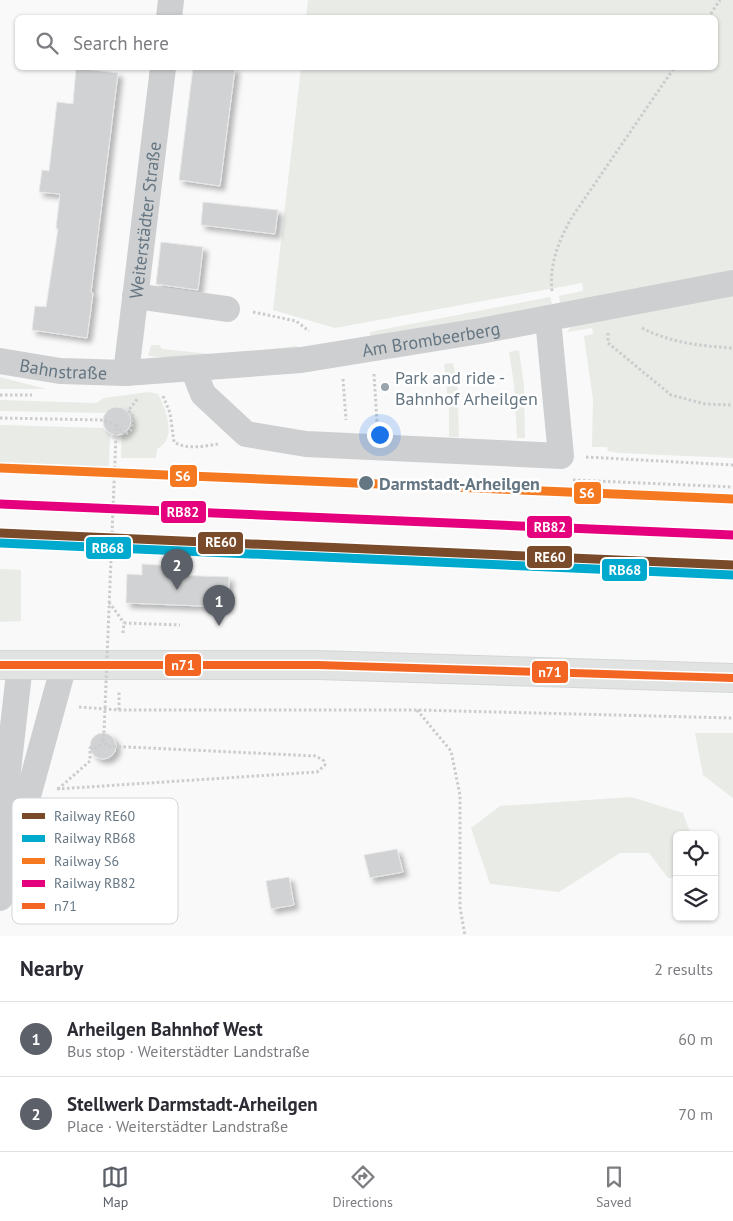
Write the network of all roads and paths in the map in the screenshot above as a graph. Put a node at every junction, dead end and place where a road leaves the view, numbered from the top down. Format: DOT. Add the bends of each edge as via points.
graph roads {
  1 [pos="171,0"];
  2 [pos="720,0"];
  3 [pos="169,15"];
  4 [pos="710,15"];
  5 [pos="163,70"];
  6 [pos="673,70"];
  7 [pos="733,283"];
  8 [pos="552,288"];
  9 [pos="135,296"];
  10 [pos="227,309"];
  11 [pos="548,319"];
  12 [pos="637,325"];
  13 [pos="607,329"];
  14 [pos="313,335"];
  15 [pos="733,348"];
  16 [pos="370,349"];
  17 [pos="338,354"];
  18 [pos="0,361"];
  19 [pos="193,368"];
  20 [pos="126,373"];
  21 [pos="142,393"];
  22 [pos="0,395"];
  23 [pos="36,395"];
  24 [pos="733,405"];
  25 [pos="0,418"];
  26 [pos="116,425"];
  27 [pos="347,445"];
  28 [pos="377,446"];
  29 [pos="561,456"];
  30 [pos="733,465"];
  31 [pos="109,602"];
  32 [pos="124,623"];
  33 [pos="180,625"];
  34 [pos="123,633"];
  35 [pos="64,664"];
  36 [pos="10,665"];
  37 [pos="733,678"];
  38 [pos="119,690"];
  39 [pos="81,708"];
  40 [pos="119,710"];
  41 [pos="417,710"];
  42 [pos="733,718"];
  43 [pos="103,741"];
  44 [pos="0,756"];
  45 [pos="71,788"];
  46 [pos="57,789"];
  47 [pos="5,797"];
  48 [pos="27,798"];
  49 [pos="12,851"];
  50 [pos="6,873"];
  51 [pos="0,898"];
  52 [pos="465,936"];
  1 -- 3 [label="street"];
  2 -- 4 [label="path"];
  5 -- 9 [label="street, Weiterstädter Straße"];
  6 -- 8 [label="path" via="560,238 550,275"];
  7 -- 11 [label="street, Am Brombeerberg"];
  9 -- 10 [label="street"];
  9 -- 20 [label="street, Weiterstädter Straße"];
  10 -- 14 [label="path" via="296,320"];
  11 -- 16 [label="street, Am Brombeerberg"];
  11 -- 29 [label="street"];
  12 -- 15 [label="path" via="688,345"];
  13 -- 24 [label="path" via="608,344 671,395 705,404"];
  16 -- 17 [label="street, Am Brombeerberg"];
  16 -- 28 [label="path" via="377,406"];
  17 -- 19 [label="street, Am Brombeerberg"];
  17 -- 27 [label="path" via="344,387"];
  18 -- 20 [label="street, Bahnstraße" via="60,370"];
  19 -- 20 [label="street, Am Brombeerberg"];
  19 -- 27 [label="street" via="203,394 246,434 306,444"];
  21 -- 26 [label="path" via="128,411 132,414 132,429 125,435"];
  22 -- 23 [label="path"];
  25 -- 26 [label="path" via="104,420"];
  26 -- 31 [label="path, bridge"];
  27 -- 28 [label="street"];
  28 -- 29 [label="street"];
  29 -- 30 [label="path"];
  31 -- 32 [label="path"];
  31 -- 43 [label="path, bridge"];
  32 -- 33 [label="path"];
  32 -- 34 [label="path"];
  35 -- 36 [label="main road"];
  35 -- 37 [label="main road" via="318,665"];
  35 -- 48 [label="street"];
  36 -- 47 [label="street"];
  38 -- 40 [label="path"];
  39 -- 40 [label="path"];
  40 -- 41 [label="path"];
  41 -- 42 [label="path"];
  41 -- 52 [label="path" via="451,751 460,795 460,885"];
  43 -- 45 [label="path" via="108,746 316,756 324,761 324,765 317,772"];
  43 -- 46 [label="path" via="98,747 90,748 90,761"];
  44 -- 47 [label="street"];
  47 -- 50 [label="street"];
  49 -- 50 [label="street"];
  50 -- 51 [label="street"];
}
